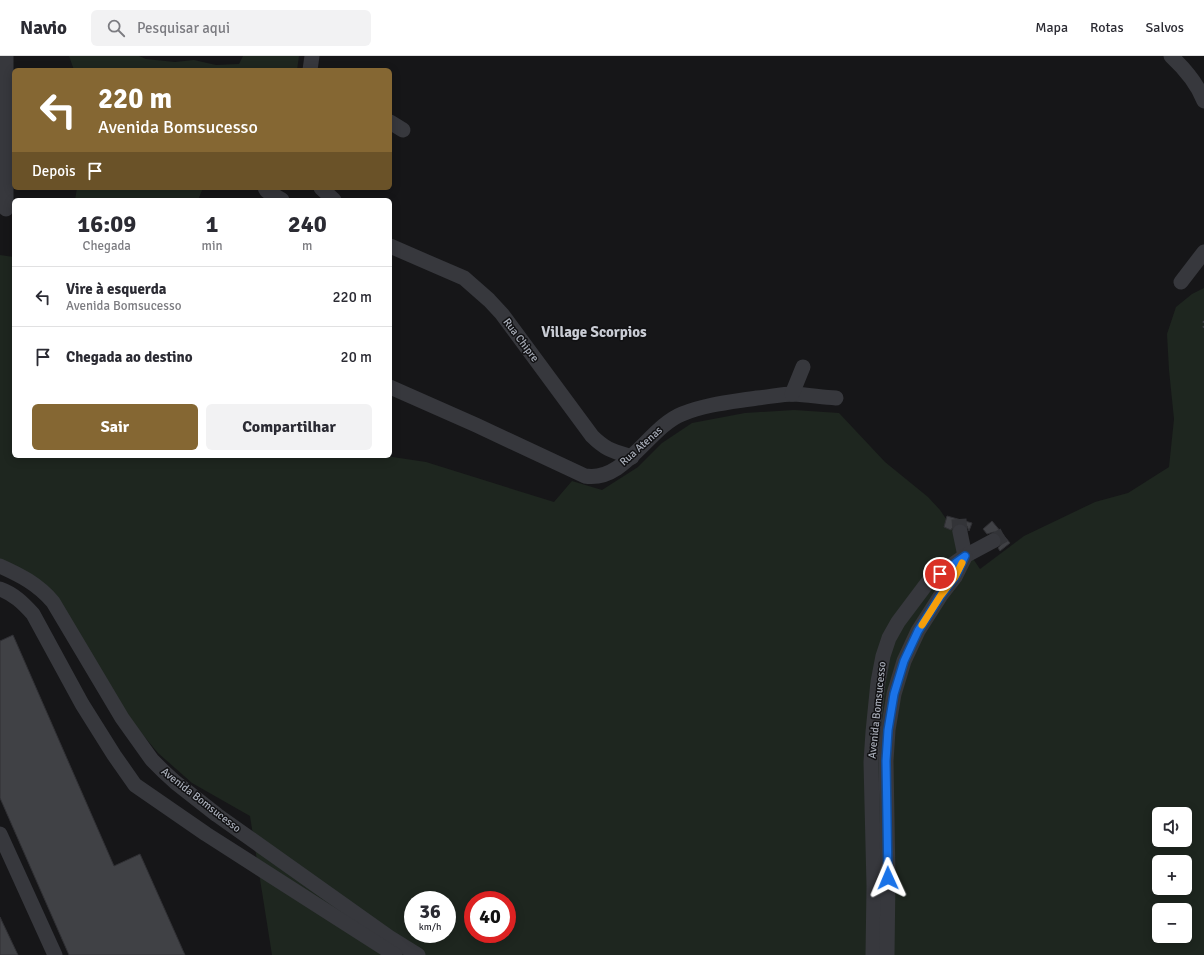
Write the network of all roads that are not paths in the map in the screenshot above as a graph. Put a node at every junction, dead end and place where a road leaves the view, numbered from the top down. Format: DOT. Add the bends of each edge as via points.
graph roads {
  1 [pos="6,56"];
  2 [pos="312,56"];
  3 [pos="1171,56"];
  4 [pos="310,68"];
  5 [pos="1204,101"];
  6 [pos="392,123"];
  7 [pos="403,130"];
  8 [pos="3,131"];
  9 [pos="266,190"];
  10 [pos="323,190"];
  11 [pos="279,198"];
  12 [pos="332,198"];
  13 [pos="6,209"];
  14 [pos="392,247"];
  15 [pos="1204,252"];
  16 [pos="1181,282"];
  17 [pos="803,367"];
  18 [pos="392,388"];
  19 [pos="792,394"];
  20 [pos="836,398"];
  21 [pos="632,457"];
  22 [pos="960,532"];
  23 [pos="993,541"];
  24 [pos="965,556"];
  25 [pos="0,566"];
  26 [pos="0,589"];
  27 [pos="0,834"];
  28 [pos="54,955"];
  29 [pos="396,955"];
  30 [pos="418,955"];
  31 [pos="873,955"];
  32 [pos="886,955"];
  1 -- 8 [label="street"];
  2 -- 4 [label="street"];
  3 -- 5 [label="street" via="1192,78"];
  6 -- 7 [label="street"];
  8 -- 13 [label="street"];
  9 -- 11 [label="street"];
  10 -- 12 [label="street"];
  14 -- 21 [label="street, Rua Chipre" via="464,278 479,291 502,314 592,436 608,449"];
  15 -- 16 [label="street"];
  17 -- 19 [label="street"];
  18 -- 21 [label="street, Rua Atenas" via="585,476 600,476"];
  19 -- 20 [label="street, Rua Atenas"];
  19 -- 21 [label="street, Rua Atenas" via="706,406 680,414 649,438"];
  22 -- 24 [label="street"];
  23 -- 24 [label="street"];
  24 -- 31 [label="street, Avenida Bomsucesso" via="928,582 898,622 883,656 872,732"];
  24 -- 32 [label="street, Avenida Bomsucesso" via="955,577 918,631 904,661 894,694 886,761"];
  25 -- 30 [label="street, Avenida Bomsucesso" via="37,586 49,597 122,718 163,771 217,815 388,938"];
  26 -- 29 [label="street, Avenida Bomsucesso" via="22,602 33,614 82,704 135,785 206,834"];
  27 -- 28 [label="street"];
}
